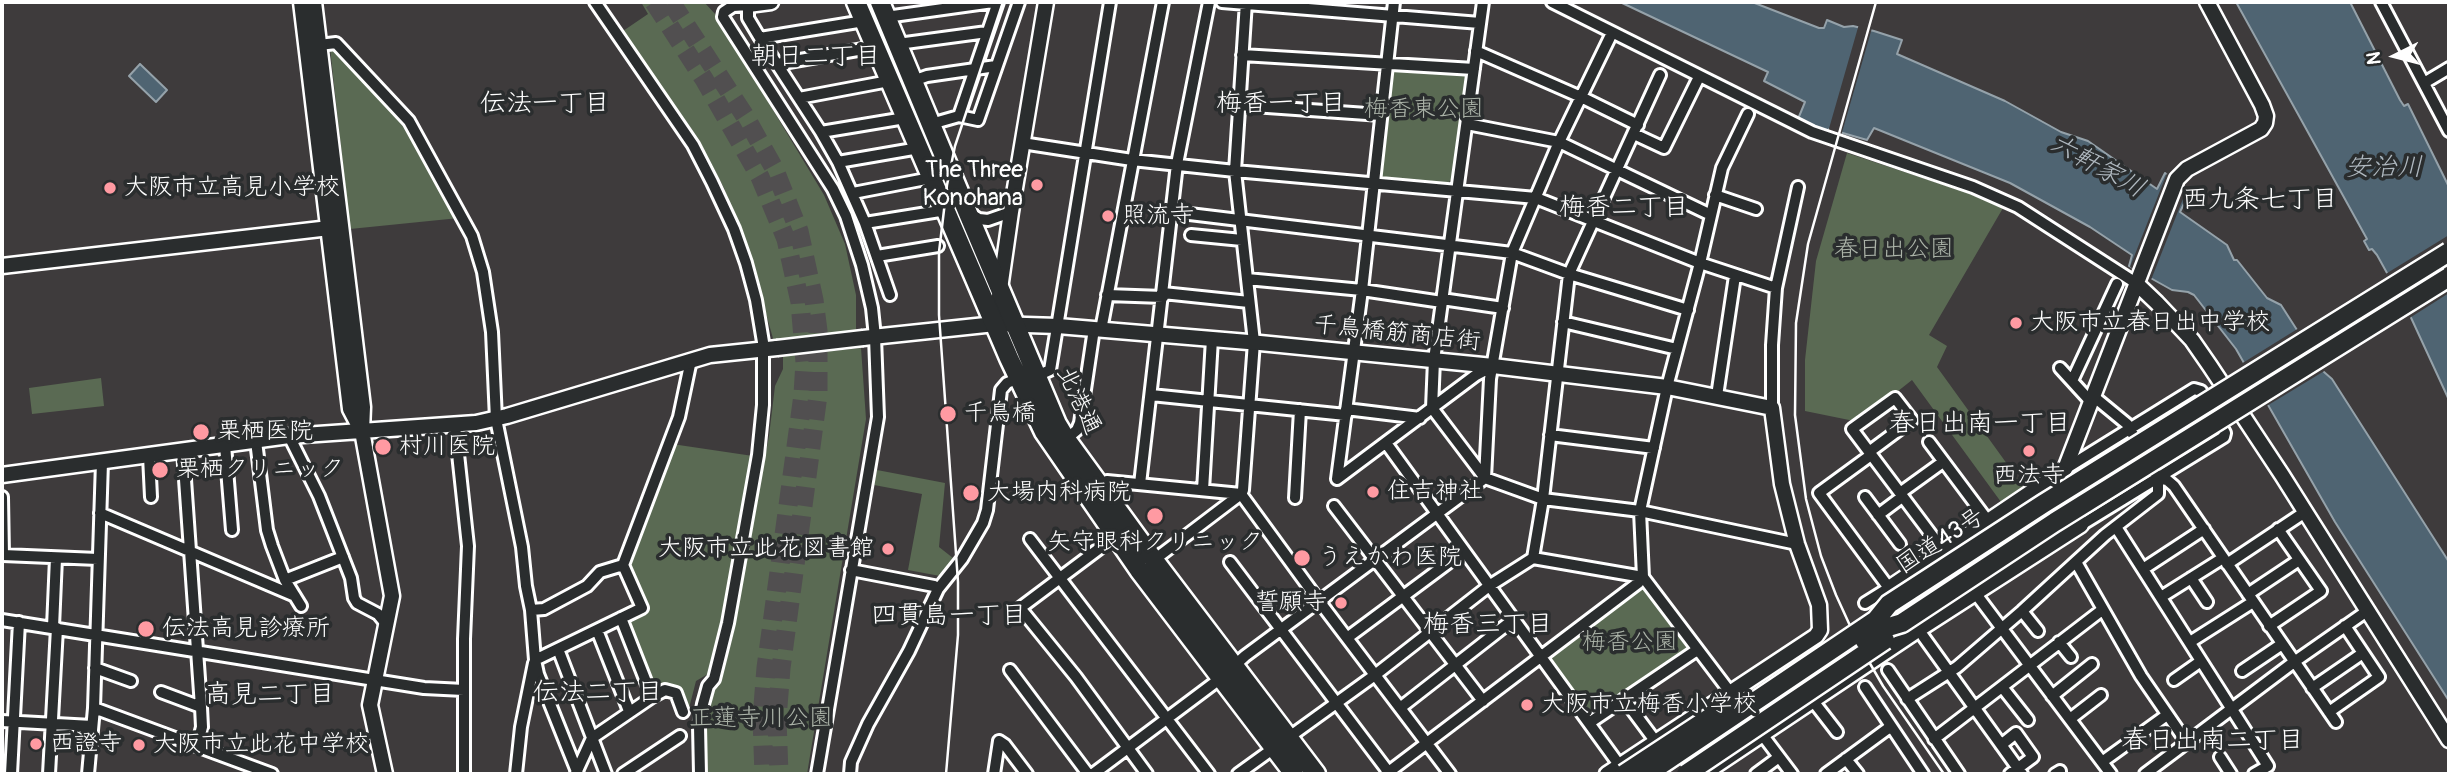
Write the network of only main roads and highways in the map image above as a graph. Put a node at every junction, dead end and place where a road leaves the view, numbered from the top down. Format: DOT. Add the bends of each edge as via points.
graph roads {
  1 [pos="856,2"];
  2 [pos="883,9"];
  3 [pos="2449,252"];
  4 [pos="2449,277"];
  5 [pos="1028,377"];
  6 [pos="1060,444"];
  7 [pos="1889,596"];
  8 [pos="1913,630"];
  9 [pos="1617,771"];
  10 [pos="1294,774"];
  11 [pos="1316,774"];
  12 [pos="1647,774"];
  13 [pos="1667,774"];
  14 [pos="1686,774"];
  1 -- 5 [label="main road, 北港通" via="995,324"];
  2 -- 5 [label="main road, 北港通" via="1016,324"];
  3 -- 7 [label="main road, 国道43号, bridge"];
  4 -- 8 [label="main road, 国道43号, bridge" via="2066,515"];
  5 -- 6 [label="main road, 北港通"];
  6 -- 10 [label="main road, 北港通" via="1116,537"];
  6 -- 11 [label="main road, 北港通" via="1100,488"];
  7 -- 9 [label="main road, bridge"];
  7 -- 12 [label="main road, 国道43号, bridge" via="1876,620"];
  8 -- 13 [label="main road, 国道43号, bridge" via="1882,629"];
  8 -- 14 [label="main road, bridge" via="1888,638"];
}
